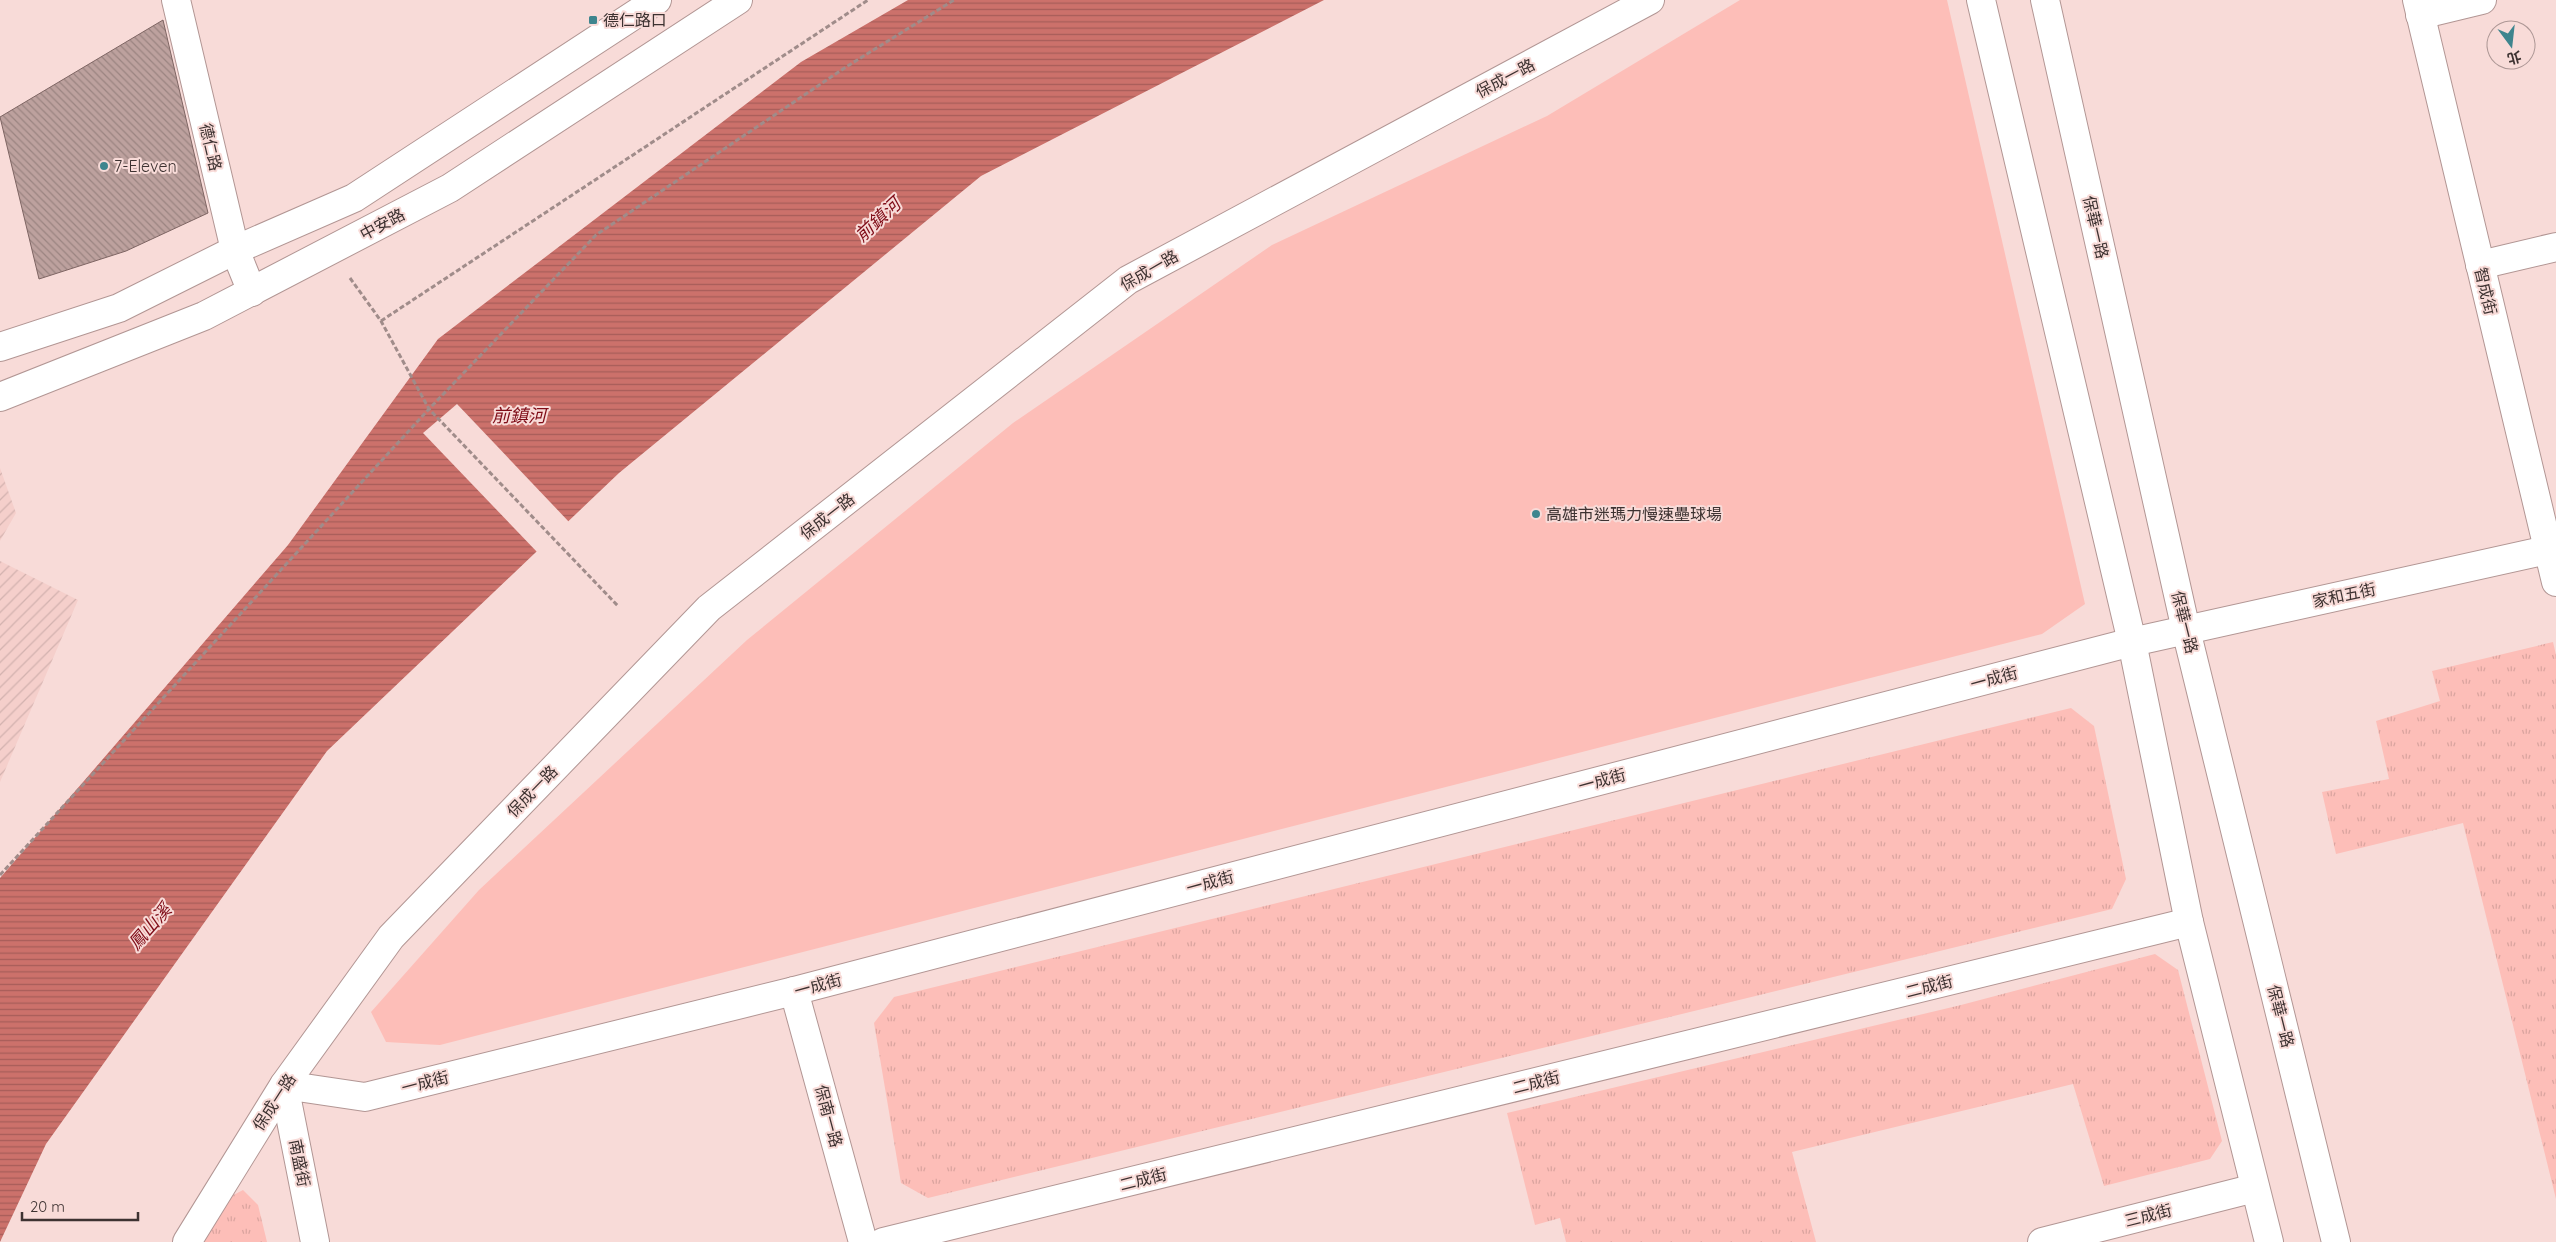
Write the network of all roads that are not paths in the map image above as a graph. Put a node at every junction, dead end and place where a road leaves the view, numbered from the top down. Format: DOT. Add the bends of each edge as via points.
graph roads {
  1 [pos="176,0"];
  2 [pos="657,0"];
  3 [pos="738,0"];
  4 [pos="1650,0"];
  5 [pos="1981,0"];
  6 [pos="2045,0"];
  7 [pos="2482,0"];
  8 [pos="2419,8"];
  9 [pos="2556,247"];
  10 [pos="235,250"];
  11 [pos="2480,265"];
  12 [pos="252,292"];
  13 [pos="0,347"];
  14 [pos="0,397"];
  15 [pos="2552,549"];
  16 [pos="2556,582"];
  17 [pos="2186,630"];
  18 [pos="2132,642"];
  19 [pos="2189,922"];
  20 [pos="794,991"];
  21 [pos="284,1085"];
  22 [pos="2255,1188"];
  23 [pos="187,1242"];
  24 [pos="315,1242"];
  25 [pos="863,1242"];
  26 [pos="883,1242"];
  27 [pos="2042,1242"];
  28 [pos="2269,1242"];
  29 [pos="2336,1242"];
  1 -- 10 [label="street, 德仁路"];
  2 -- 10 [label="street" via="354,198"];
  3 -- 12 [label="street, 中安路" via="450,188"];
  4 -- 21 [label="street, 保成一路" via="1128,280 709,608 391,937"];
  5 -- 18 [label="street"];
  6 -- 17 [label="street, 保華一路"];
  7 -- 8 [label="street"];
  8 -- 11 [label="street, 智成街"];
  9 -- 11 [label="street"];
  10 -- 12 [label="street, 德仁路"];
  10 -- 13 [label="street" via="118,308"];
  11 -- 15 [label="street, 智成街"];
  12 -- 14 [label="street, 中安路" via="204,316"];
  15 -- 16 [label="street, 智成街"];
  15 -- 17 [label="street, 家和五街"];
  17 -- 18 [label="street, 家和五街"];
  17 -- 29 [label="street, 保華一路"];
  18 -- 19 [label="street"];
  18 -- 20 [label="street, 一成街"];
  19 -- 22 [label="street"];
  19 -- 26 [label="street, 二成街"];
  20 -- 21 [label="street, 一成街" via="365,1097"];
  20 -- 25 [label="street, 保南一路"];
  21 -- 23 [label="street, 保成一路"];
  21 -- 24 [label="street, 南盛街"];
  22 -- 27 [label="street, 三成街"];
  22 -- 28 [label="street"];
}
